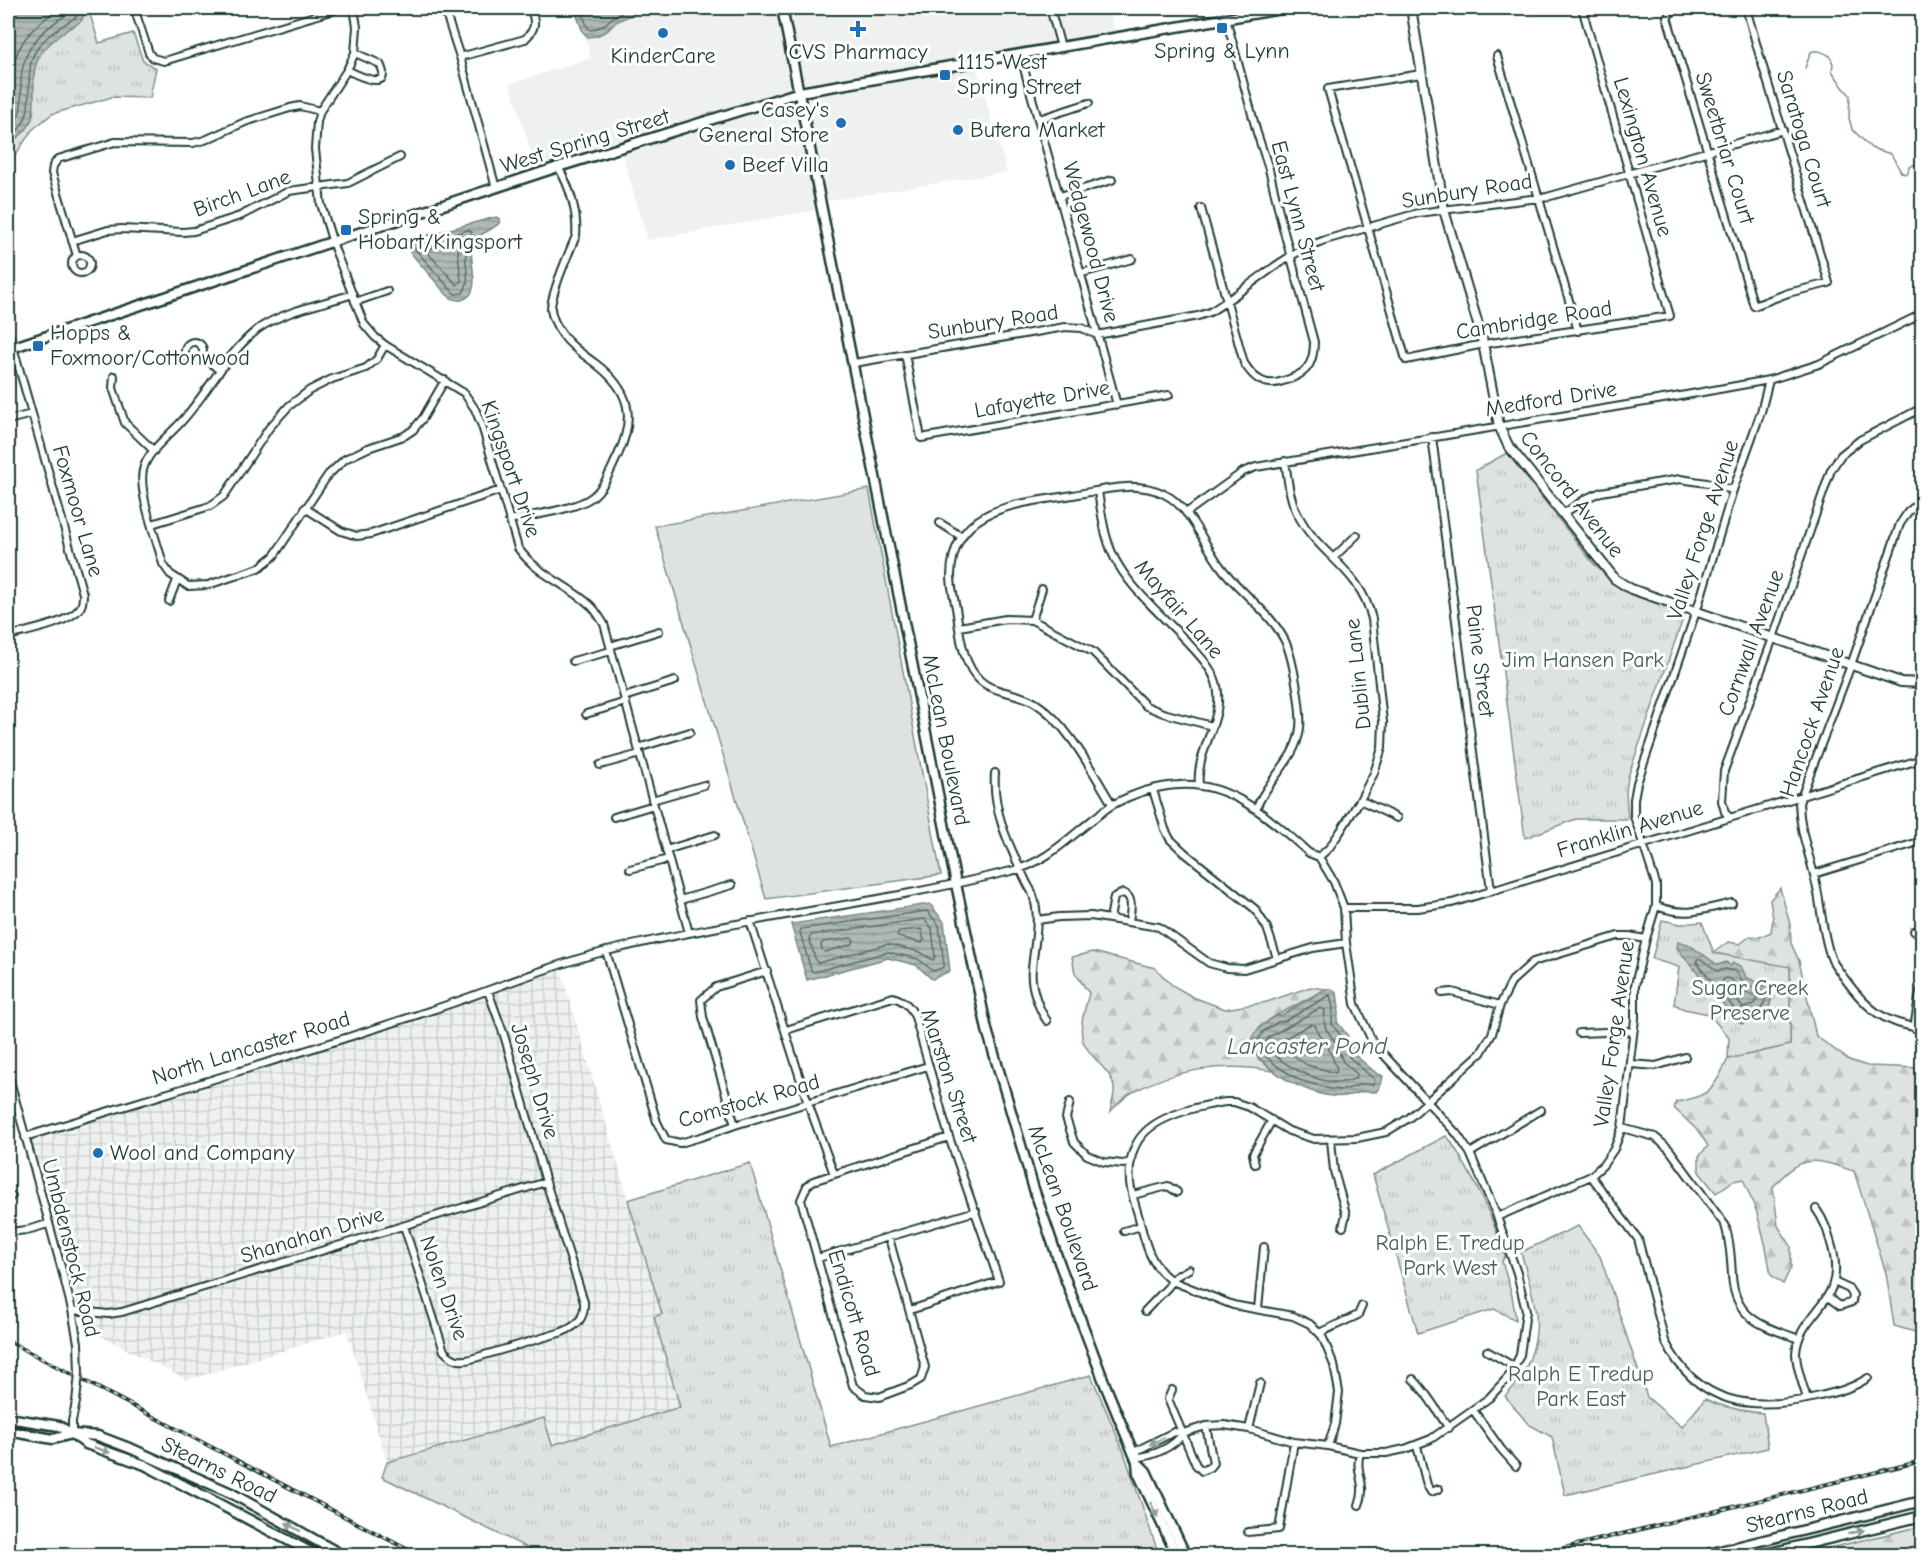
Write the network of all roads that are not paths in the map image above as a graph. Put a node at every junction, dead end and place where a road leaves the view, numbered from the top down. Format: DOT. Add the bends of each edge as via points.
graph roads {
  1 [pos="134,8"];
  2 [pos="341,8"];
  3 [pos="354,8"];
  4 [pos="444,8"];
  5 [pos="531,8"];
  6 [pos="782,8"];
  7 [pos="1050,8"];
  8 [pos="1287,8"];
  9 [pos="1411,8"];
  10 [pos="1582,8"];
  11 [pos="1681,8"];
  12 [pos="1746,8"];
  13 [pos="1226,18"];
  14 [pos="1061,47"];
  15 [pos="355,53"];
  16 [pos="1020,54"];
  17 [pos="1497,56"];
  18 [pos="460,57"];
  19 [pos="346,70"];
  20 [pos="1421,74"];
  21 [pos="800,92"];
  22 [pos="1089,103"];
  23 [pos="320,111"];
  24 [pos="1039,119"];
  25 [pos="1783,130"];
  26 [pos="1707,152"];
  27 [pos="400,157"];
  28 [pos="558,167"];
  29 [pos="1629,174"];
  30 [pos="1112,180"];
  31 [pos="319,188"];
  32 [pos="496,188"];
  33 [pos="1060,196"];
  34 [pos="1539,198"];
  35 [pos="1201,208"];
  36 [pos="1444,210"];
  37 [pos="1368,228"];
  38 [pos="72,241"];
  39 [pos="333,242"];
  40 [pos="77,256"];
  41 [pos="1290,257"];
  42 [pos="1132,258"];
  43 [pos="1082,273"];
  44 [pos="387,291"];
  45 [pos="354,298"];
  46 [pos="1227,302"];
  47 [pos="1754,306"];
  48 [pos="1923,314"];
  49 [pos="1670,316"];
  50 [pos="8,329"];
  51 [pos="1578,331"];
  52 [pos="1097,335"];
  53 [pos="1484,344"];
  54 [pos="386,345"];
  55 [pos="10,348"];
  56 [pos="905,354"];
  57 [pos="202,356"];
  58 [pos="854,363"];
  59 [pos="219,370"];
  60 [pos="114,376"];
  61 [pos="445,380"];
  62 [pos="1769,380"];
  63 [pos="1169,395"];
  64 [pos="1117,405"];
  65 [pos="1923,408"];
  66 [pos="32,414"];
  67 [pos="8,420"];
  68 [pos="1499,426"];
  69 [pos="1432,437"];
  70 [pos="154,451"];
  71 [pos="1286,461"];
  72 [pos="501,490"];
  73 [pos="1733,490"];
  74 [pos="1098,491"];
  75 [pos="1923,500"];
  76 [pos="305,508"];
  77 [pos="1186,513"];
  78 [pos="1563,514"];
  79 [pos="509,520"];
  80 [pos="940,523"];
  81 [pos="152,525"];
  82 [pos="1357,535"];
  83 [pos="962,537"];
  84 [pos="1333,558"];
  85 [pos="177,580"];
  86 [pos="1042,589"];
  87 [pos="169,601"];
  88 [pos="1696,612"];
  89 [pos="1032,620"];
  90 [pos="960,627"];
  91 [pos="659,631"];
  92 [pos="8,636"];
  93 [pos="1773,638"];
  94 [pos="611,648"];
  95 [pos="573,661"];
  96 [pos="1851,665"];
  97 [pos="675,681"];
  98 [pos="1923,683"];
  99 [pos="625,700"];
  100 [pos="586,714"];
  101 [pos="1212,726"];
  102 [pos="690,732"];
  103 [pos="639,751"];
  104 [pos="1923,759"];
  105 [pos="600,765"];
  106 [pos="995,773"];
  107 [pos="704,785"];
  108 [pos="1199,785"];
  109 [pos="1153,790"];
  110 [pos="1802,796"];
  111 [pos="1360,800"];
  112 [pos="653,802"];
  113 [pos="1112,804"];
  114 [pos="1256,809"];
  115 [pos="614,817"];
  116 [pos="1729,817"];
  117 [pos="1397,818"];
  118 [pos="715,835"];
  119 [pos="1923,841"];
  120 [pos="1643,844"];
  121 [pos="666,850"];
  122 [pos="1319,857"];
  123 [pos="669,859"];
  124 [pos="630,869"];
  125 [pos="1021,869"];
  126 [pos="1814,874"];
  127 [pos="956,884"];
  128 [pos="732,885"];
  129 [pos="1491,890"];
  130 [pos="680,900"];
  131 [pos="1732,903"];
  132 [pos="1656,906"];
  133 [pos="1344,908"];
  134 [pos="1110,919"];
  135 [pos="1037,920"];
  136 [pos="750,921"];
  137 [pos="1129,922"];
  138 [pos="1914,931"];
  139 [pos="689,933"];
  140 [pos="1923,937"];
  141 [pos="1646,939"];
  142 [pos="1346,943"];
  143 [pos="606,951"];
  144 [pos="1277,958"];
  145 [pos="766,971"];
  146 [pos="1923,986"];
  147 [pos="488,991"];
  148 [pos="1442,993"];
  149 [pos="1500,1005"];
  150 [pos="1047,1021"];
  151 [pos="1914,1028"];
  152 [pos="1923,1028"];
  153 [pos="786,1030"];
  154 [pos="1633,1031"];
  155 [pos="1579,1033"];
  156 [pos="1684,1057"];
  157 [pos="1631,1064"];
  158 [pos="928,1066"];
  159 [pos="8,1073"];
  160 [pos="808,1102"];
  161 [pos="1070,1102"];
  162 [pos="1428,1102"];
  163 [pos="1541,1110"];
  164 [pos="1272,1120"];
  165 [pos="735,1125"];
  166 [pos="1622,1128"];
  167 [pos="25,1137"];
  168 [pos="949,1137"];
  169 [pos="1331,1140"];
  170 [pos="1470,1153"];
  171 [pos="1131,1162"];
  172 [pos="1255,1164"];
  173 [pos="834,1174"];
  174 [pos="1591,1176"];
  175 [pos="546,1182"];
  176 [pos="1177,1192"];
  177 [pos="1133,1195"];
  178 [pos="1816,1209"];
  179 [pos="976,1211"];
  180 [pos="1497,1218"];
  181 [pos="48,1224"];
  182 [pos="405,1226"];
  183 [pos="1141,1226"];
  184 [pos="1343,1227"];
  185 [pos="1124,1231"];
  186 [pos="8,1232"];
  187 [pos="889,1238"];
  188 [pos="1264,1246"];
  189 [pos="818,1258"];
  190 [pos="1189,1269"];
  191 [pos="1172,1281"];
  192 [pos="1834,1282"];
  193 [pos="1828,1297"];
  194 [pos="1362,1306"];
  195 [pos="1258,1309"];
  196 [pos="72,1310"];
  197 [pos="910,1310"];
  198 [pos="1145,1311"];
  199 [pos="1319,1333"];
  200 [pos="1799,1339"];
  201 [pos="1487,1351"];
  202 [pos="1515,1366"];
  203 [pos="1868,1378"];
  204 [pos="1413,1379"];
  205 [pos="1260,1383"];
  206 [pos="1172,1390"];
  207 [pos="1807,1399"];
  208 [pos="1473,1410"];
  209 [pos="8,1418"];
  210 [pos="1206,1426"];
  211 [pos="1449,1428"];
  212 [pos="1249,1429"];
  213 [pos="8,1431"];
  214 [pos="1183,1432"];
  215 [pos="72,1434"];
  216 [pos="1294,1442"];
  217 [pos="1328,1446"];
  218 [pos="1416,1446"];
  219 [pos="1360,1453"];
  220 [pos="1136,1459"];
  221 [pos="1516,1466"];
  222 [pos="1439,1489"];
  223 [pos="1923,1501"];
  224 [pos="1359,1505"];
  225 [pos="1923,1516"];
  226 [pos="1248,1532"];
  227 [pos="318,1556"];
  228 [pos="344,1556"];
  229 [pos="1177,1556"];
  230 [pos="1186,1556"];
  231 [pos="1700,1556"];
  232 [pos="1758,1556"];
  1 -- 2 [label="street" via="149,53 164,61"];
  3 -- 15 [label="street"];
  4 -- 18 [label="street"];
  5 -- 18 [label="street" via="535,21 525,39"];
  6 -- 21 [label="main road, McLean Boulevard"];
  7 -- 14 [label="street"];
  8 -- 13 [label="main road, West Spring Street"];
  9 -- 20 [label="street, Concord Avenue"];
  10 -- 29 [label="street, Lexington Avenue"];
  11 -- 26 [label="street, Sweetbriar Court" via="1667,17"];
  12 -- 25 [label="street, Saratoga Court"];
  13 -- 14 [label="main road, West Spring Street"];
  13 -- 41 [label="street, East Lynn Street"];
  14 -- 16 [label="main road, West Spring Street"];
  15 -- 19 [label="street"];
  15 -- 19 [label="street" via="380,64 382,76 374,81"];
  16 -- 21 [label="main road, West Spring Street"];
  16 -- 24 [label="street, Wedgewood Drive"];
  17 -- 34 [label="street"];
  18 -- 32 [label="street"];
  19 -- 23 [label="street"];
  20 -- 36 [label="street, Concord Avenue"];
  20 -- 37 [label="street" via="1328,89"];
  21 -- 28 [label="main road, West Spring Street"];
  21 -- 58 [label="main road, McLean Boulevard"];
  22 -- 24 [label="street"];
  23 -- 31 [label="street, Kingsport Drive" via="315,149"];
  23 -- 38 [label="street" via="295,107 193,143 115,142 58,159 52,173"];
  24 -- 33 [label="street, Wedgewood Drive"];
  25 -- 26 [label="street, Sunbury Road"];
  25 -- 47 [label="street, Saratoga Court" via="1829,283"];
  26 -- 29 [label="street, Sunbury Road"];
  26 -- 47 [label="street, Sweetbriar Court"];
  27 -- 31 [label="street, Birch Lane" via="348,183"];
  28 -- 32 [label="main road, West Spring Street"];
  28 -- 79 [label="street" via="577,228 551,309 556,326 569,344 613,378 629,416 627,436 607,477 592,497 576,505"];
  29 -- 34 [label="street, Sunbury Road"];
  29 -- 49 [label="street, Lexington Avenue"];
  30 -- 33 [label="street"];
  31 -- 38 [label="street, Birch Lane" via="289,191 240,216 194,231 108,230"];
  31 -- 39 [label="street, Kingsport Drive"];
  32 -- 39 [label="main road, West Spring Street"];
  33 -- 43 [label="street, Wedgewood Drive"];
  34 -- 36 [label="street, Sunbury Road"];
  34 -- 51 [label="street"];
  35 -- 46 [label="street"];
  36 -- 37 [label="street, Sunbury Road" via="1418,213"];
  36 -- 53 [label="street, Concord Avenue"];
  37 -- 41 [label="street, Sunbury Road" via="1313,244"];
  37 -- 53 [label="street, Cambridge Road" via="1405,359"];
  38 -- 40 [label="street"];
  39 -- 45 [label="street, Kingsport Drive"];
  39 -- 55 [label="main road, West Spring Street"];
  41 -- 46 [label="street, Sunbury Road"];
  41 -- 46 [label="street, East Lynn Street" via="1314,342 1314,354 1304,373 1278,383 1256,377 1244,363"];
  42 -- 43 [label="street"];
  43 -- 52 [label="street, Wedgewood Drive"];
  44 -- 45 [label="street"];
  45 -- 54 [label="street, Kingsport Drive" via="364,324"];
  45 -- 59 [label="street" via="278,318 258,329"];
  46 -- 52 [label="street, Sunbury Road" via="1198,316"];
  48 -- 62 [label="street, Medford Drive" via="1819,364"];
  49 -- 51 [label="street, Cambridge Road"];
  50 -- 55 [label="street, Foxmoor Lane"];
  51 -- 53 [label="street, Cambridge Road"];
  52 -- 56 [label="street, Sunbury Road" via="1083,328 1065,327"];
  52 -- 64 [label="street, Wedgewood Drive"];
  53 -- 68 [label="street, Concord Avenue"];
  54 -- 61 [label="street, Kingsport Drive"];
  54 -- 81 [label="street" via="366,368 332,379 289,406 268,428 224,496 210,506"];
  55 -- 66 [label="street, Foxmoor Lane"];
  56 -- 58 [label="street, Sunbury Road"];
  56 -- 64 [label="street, Lafayette Drive" via="921,437"];
  57 -- 59 [label="street"];
  58 -- 127 [label="main road, McLean Boulevard"];
  59 -- 70 [label="street" via="184,419"];
  60 -- 70 [label="street" via="113,388 125,423"];
  61 -- 72 [label="street, Kingsport Drive" via="464,393 475,409"];
  61 -- 76 [label="street" via="413,430 345,459 328,475"];
  62 -- 68 [label="street, Medford Drive"];
  62 -- 73 [label="street, Valley Forge Avenue"];
  63 -- 64 [label="street, Lafayette Drive"];
  65 -- 93 [label="street, Cornwall Avenue" via="1860,440 1830,470"];
  66 -- 67 [label="street"];
  66 -- 92 [label="street, Foxmoor Lane" via="83,601 71,616"];
  68 -- 69 [label="street, Medford Drive"];
  68 -- 78 [label="street, Concord Avenue" via="1508,445"];
  69 -- 71 [label="street, Medford Drive"];
  69 -- 129 [label="street, Paine Street"];
  70 -- 81 [label="street" via="143,469 141,487"];
  71 -- 77 [label="street, Medford Drive" via="1243,472"];
  71 -- 84 [label="street, Dublin Lane" via="1290,497 1299,517"];
  72 -- 76 [label="street" via="357,536 341,531"];
  72 -- 79 [label="street, Kingsport Drive"];
  73 -- 78 [label="street" via="1680,479 1601,492"];
  73 -- 88 [label="street, Valley Forge Avenue"];
  74 -- 77 [label="street" via="1133,486 1151,489 1175,501"];
  74 -- 83 [label="street" via="998,509 979,519"];
  74 -- 101 [label="street, Mayfair Lane" via="1108,542 1117,564 1205,661 1215,680 1218,704"];
  75 -- 96 [label="street, Hancock Avenue" via="1900,524"];
  76 -- 85 [label="street" via="274,556 260,568 208,585 188,586"];
  77 -- 114 [label="street" via="1222,569 1273,623 1291,655 1300,729 1295,747"];
  78 -- 88 [label="street, Concord Avenue" via="1615,579 1631,589"];
  79 -- 94 [label="street, Kingsport Drive" via="525,558 591,606 604,624"];
  80 -- 83 [label="street"];
  81 -- 85 [label="street" via="163,564"];
  82 -- 84 [label="street"];
  83 -- 90 [label="street" via="951,577"];
  84 -- 111 [label="street, Dublin Lane" via="1360,587 1372,619 1382,748"];
  85 -- 87 [label="street"];
  86 -- 89 [label="street"];
  88 -- 93 [label="street, Concord Avenue"];
  88 -- 120 [label="street, Valley Forge Avenue" via="1637,783 1634,816"];
  89 -- 90 [label="street" via="1006,619"];
  89 -- 101 [label="street" via="1093,652 1146,706"];
  90 -- 113 [label="street" via="965,655 974,674 994,690 1023,698 1045,710 1063,728"];
  91 -- 94 [label="street"];
  93 -- 96 [label="street, Concord Avenue"];
  93 -- 116 [label="street, Cornwall Avenue" via="1724,771 1722,801"];
  94 -- 95 [label="street"];
  94 -- 99 [label="street, Kingsport Drive"];
  96 -- 98 [label="street, Concord Avenue" via="1901,682"];
  96 -- 110 [label="street, Hancock Avenue"];
  97 -- 99 [label="street"];
  99 -- 100 [label="street"];
  99 -- 103 [label="street, Kingsport Drive"];
  101 -- 108 [label="street, Mayfair Lane" via="1199,764"];
  102 -- 103 [label="street"];
  103 -- 105 [label="street"];
  103 -- 112 [label="street, Kingsport Drive"];
  104 -- 110 [label="street, Franklin Avenue"];
  106 -- 125 [label="street" via="1001,824"];
  107 -- 112 [label="street"];
  108 -- 109 [label="street, North Lancaster Road"];
  108 -- 114 [label="street" via="1234,796"];
  109 -- 113 [label="street, North Lancaster Road"];
  109 -- 144 [label="street" via="1170,839 1255,909 1267,928"];
  110 -- 116 [label="street, Franklin Avenue"];
  110 -- 126 [label="street, Hancock Avenue" via="1800,828"];
  111 -- 117 [label="street"];
  111 -- 122 [label="street, Dublin Lane"];
  112 -- 115 [label="street"];
  112 -- 121 [label="street, Kingsport Drive"];
  113 -- 125 [label="street, North Lancaster Road" via="1041,860"];
  114 -- 122 [label="street"];
  116 -- 120 [label="street, Franklin Avenue"];
  118 -- 121 [label="street"];
  119 -- 126 [label="street"];
  120 -- 129 [label="street, Franklin Avenue"];
  120 -- 132 [label="street, Valley Forge Avenue" via="1656,884"];
  121 -- 123 [label="street, Kingsport Drive"];
  122 -- 133 [label="street"];
  123 -- 124 [label="street"];
  123 -- 130 [label="street, Kingsport Drive"];
  125 -- 127 [label="street, North Lancaster Road"];
  125 -- 135 [label="street" via="1034,896"];
  126 -- 151 [label="street, Hancock Avenue" via="1833,961 1866,1005 1890,1021"];
  127 -- 136 [label="street, North Lancaster Road"];
  127 -- 220 [label="main road, McLean Boulevard" via="987,1030 1033,1186"];
  128 -- 130 [label="street"];
  129 -- 133 [label="street, Franklin Avenue" via="1426,907"];
  130 -- 139 [label="street, Kingsport Drive"];
  131 -- 132 [label="street" via="1694,912 1673,912"];
  132 -- 141 [label="street, Valley Forge Avenue"];
  133 -- 142 [label="street"];
  134 -- 135 [label="street" via="1081,916"];
  134 -- 137 [label="street"];
  134 -- 137 [label="street" via="1114,897 1123,893 1130,899"];
  135 -- 150 [label="street" via="1031,971"];
  136 -- 139 [label="street, North Lancaster Road"];
  136 -- 145 [label="street"];
  137 -- 144 [label="street" via="1159,927 1209,963 1227,968 1244,969"];
  138 -- 140 [label="street"];
  139 -- 143 [label="street, North Lancaster Road"];
  141 -- 149 [label="street" via="1618,936 1533,962 1512,981"];
  141 -- 154 [label="street, Valley Forge Avenue" via="1635,985"];
  142 -- 144 [label="street"];
  142 -- 162 [label="street" via="1355,1004 1373,1042"];
  143 -- 147 [label="street, North Lancaster Road"];
  143 -- 165 [label="street, Comstock Road" via="657,1122 666,1140 680,1143"];
  145 -- 153 [label="street"];
  145 -- 165 [label="street" via="716,987 701,1000"];
  146 -- 151 [label="street"];
  147 -- 167 [label="street, North Lancaster Road"];
  147 -- 175 [label="street, Joseph Drive"];
  148 -- 149 [label="street" via="1452,992"];
  149 -- 162 [label="street" via="1492,1034 1481,1053"];
  151 -- 152 [label="street, Hancock Avenue"];
  153 -- 158 [label="street, Marston Street" via="893,998 902,1000 915,1017"];
  153 -- 160 [label="street"];
  154 -- 155 [label="street"];
  154 -- 157 [label="street, Valley Forge Avenue"];
  156 -- 157 [label="street" via="1656,1066"];
  157 -- 166 [label="street, Valley Forge Avenue"];
  158 -- 160 [label="street, Comstock Road"];
  158 -- 168 [label="street, Marston Street"];
  159 -- 167 [label="street, Umbdenstock Road"];
  160 -- 165 [label="street, Comstock Road"];
  160 -- 173 [label="street"];
  161 -- 171 [label="street" via="1065,1118 1074,1142 1087,1155 1104,1162"];
  162 -- 169 [label="street" via="1386,1132"];
  162 -- 170 [label="street"];
  163 -- 170 [label="street"];
  164 -- 169 [label="street" via="1306,1137"];
  164 -- 171 [label="street" via="1234,1102 1219,1102 1165,1117 1150,1127 1134,1148"];
  164 -- 172 [label="street" via="1253,1154"];
  166 -- 174 [label="street, Valley Forge Avenue" via="1603,1165"];
  166 -- 200 [label="street" via="1655,1137 1668,1149 1725,1225 1730,1239 1732,1285 1740,1307 1764,1326"];
  167 -- 181 [label="street, Umbdenstock Road"];
  168 -- 173 [label="street, Endicott Road"];
  168 -- 179 [label="street, Marston Street"];
  169 -- 184 [label="street" via="1334,1171 1346,1214"];
  170 -- 180 [label="street"];
  171 -- 177 [label="street"];
  173 -- 189 [label="street, Endicott Road" via="813,1181 801,1200"];
  174 -- 180 [label="street, Valley Forge Avenue"];
  174 -- 207 [label="street" via="1638,1239 1665,1341 1681,1368 1694,1381 1729,1400 1769,1404"];
  175 -- 182 [label="street, Shanahan Drive"];
  175 -- 182 [label="street, Nolen Drive" via="584,1302 580,1322 562,1332 471,1359 453,1359 444,1351"];
  176 -- 177 [label="street" via="1168,1186"];
  177 -- 183 [label="street"];
  178 -- 192 [label="street" via="1825,1221 1836,1262"];
  179 -- 187 [label="street"];
  179 -- 197 [label="street, Marston Street" via="999,1281"];
  180 -- 202 [label="street" via="1526,1311"];
  181 -- 186 [label="street"];
  181 -- 196 [label="street, Umbdenstock Road"];
  182 -- 196 [label="street, Shanahan Drive" via="122,1312"];
  183 -- 185 [label="street"];
  183 -- 191 [label="street" via="1151,1260"];
  187 -- 189 [label="street"];
  187 -- 197 [label="street, Endicott Road"];
  188 -- 195 [label="street"];
  189 -- 197 [label="street, Endicott Road" via="853,1386 865,1395 879,1397 921,1380 925,1367"];
  190 -- 191 [label="street"];
  191 -- 195 [label="street" via="1233,1305"];
  191 -- 198 [label="street"];
  192 -- 193 [label="street"];
  192 -- 193 [label="street" via="1850,1289 1852,1302 1840,1306"];
  193 -- 200 [label="street"];
  194 -- 199 [label="street" via="1358,1316"];
  195 -- 199 [label="street" via="1293,1316"];
  196 -- 215 [label="street, Umbdenstock Road, bridge" via="79,1373"];
  199 -- 217 [label="street" via="1334,1365 1339,1392"];
  200 -- 207 [label="street" via="1797,1365"];
  201 -- 202 [label="street"];
  202 -- 208 [label="street" via="1502,1386"];
  203 -- 207 [label="street" via="1852,1388"];
  204 -- 211 [label="street"];
  205 -- 212 [label="street"];
  206 -- 214 [label="street" via="1168,1399"];
  208 -- 211 [label="street"];
  208 -- 221 [label="street"];
  209 -- 215 [label="main road, Stearns Road" via="59,1426"];
  210 -- 212 [label="street"];
  210 -- 214 [label="street"];
  210 -- 214 [label="street" via="1214,1460 1204,1470 1198,1469"];
  211 -- 218 [label="street"];
  212 -- 216 [label="street"];
  213 -- 215 [label="main road, Stearns Road" via="53,1439"];
  214 -- 220 [label="street" via="1178,1440"];
  215 -- 227 [label="main road, Stearns Road, one-way" via="86,1444 145,1465"];
  228 -- 215 [label="main road, Stearns Road, one-way" via="231,1493 137,1450 98,1436"];
  216 -- 217 [label="street"];
  216 -- 226 [label="street" via="1279,1529"];
  217 -- 219 [label="street"];
  218 -- 219 [label="street" via="1386,1453"];
  218 -- 222 [label="street" via="1427,1485 1431,1492"];
  219 -- 224 [label="street" via="1358,1468 1364,1492"];
  220 -- 229 [label="main road, McLean Boulevard, one-way" via="1137,1473"];
  220 -- 230 [label="main road, McLean Boulevard" via="1146,1471"];
  223 -- 231 [label="main road, Stearns Road"];
  232 -- 225 [label="main road, Stearns Road, one-way"];
}
